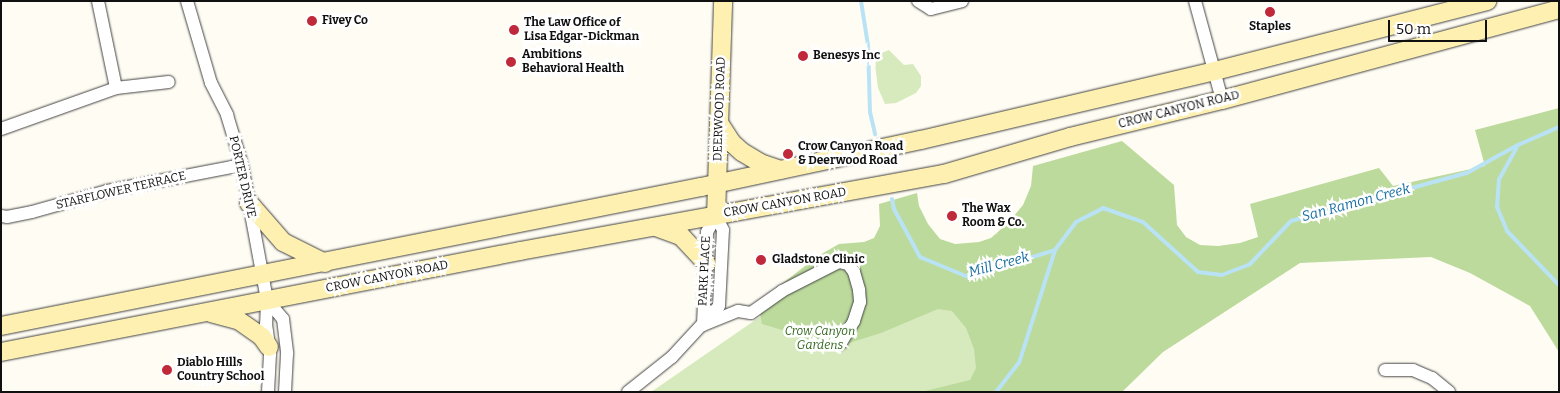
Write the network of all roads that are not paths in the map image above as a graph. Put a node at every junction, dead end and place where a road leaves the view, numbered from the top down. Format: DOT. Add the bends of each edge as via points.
graph roads {
  1 [pos="98,1"];
  2 [pos="187,1"];
  3 [pos="722,1"];
  4 [pos="962,1"];
  5 [pos="1195,1"];
  6 [pos="1487,1"];
  7 [pos="918,2"];
  8 [pos="1559,9"];
  9 [pos="1215,71"];
  10 [pos="169,82"];
  11 [pos="116,88"];
  12 [pos="1222,100"];
  13 [pos="719,123"];
  14 [pos="1,129"];
  15 [pos="242,165"];
  16 [pos="781,170"];
  17 [pos="717,184"];
  18 [pos="249,203"];
  19 [pos="1,216"];
  20 [pos="716,216"];
  21 [pos="656,227"];
  22 [pos="325,263"];
  23 [pos="706,263"];
  24 [pos="263,275"];
  25 [pos="267,300"];
  26 [pos="208,312"];
  27 [pos="704,325"];
  28 [pos="1,326"];
  29 [pos="841,343"];
  30 [pos="269,347"];
  31 [pos="1,352"];
  32 [pos="1385,370"];
  33 [pos="268,392"];
  34 [pos="285,392"];
  35 [pos="628,392"];
  36 [pos="1449,392"];
  1 -- 11 [label="street"];
  2 -- 15 [label="street, PORTER DRIVE" via="211,83 226,115"];
  3 -- 13 [label="main road, DEERWOOD ROAD"];
  4 -- 7 [label="street" via="931,9"];
  5 -- 9 [label="street"];
  6 -- 9 [label="main road, CROW CANYON ROAD"];
  8 -- 12 [label="main road, CROW CANYON ROAD"];
  9 -- 12 [label="street"];
  9 -- 16 [label="main road, CROW CANYON ROAD"];
  10 -- 11 [label="street"];
  11 -- 14 [label="street"];
  12 -- 20 [label="main road, CROW CANYON ROAD" via="1070,137 944,174"];
  13 -- 16 [label="main road" via="742,152"];
  13 -- 17 [label="main road, DEERWOOD ROAD"];
  15 -- 18 [label="street, PORTER DRIVE"];
  15 -- 19 [label="street, STARFLOWER TERRACE" via="107,191"];
  16 -- 17 [label="main road, CROW CANYON ROAD"];
  17 -- 20 [label="main road, DEERWOOD ROAD"];
  17 -- 22 [label="main road, CROW CANYON ROAD"];
  18 -- 22 [label="main road" via="283,242"];
  18 -- 24 [label="street, PORTER DRIVE"];
  20 -- 21 [label="main road, CROW CANYON ROAD"];
  20 -- 23 [label="street, PARK PLACE" via="707,232"];
  20 -- 27 [label="street, PARK PLACE" via="723,230 718,306"];
  21 -- 23 [label="main road" via="681,236"];
  21 -- 25 [label="main road, CROW CANYON ROAD"];
  22 -- 24 [label="main road, CROW CANYON ROAD"];
  23 -- 27 [label="street, PARK PLACE"];
  24 -- 25 [label="street, PORTER DRIVE"];
  24 -- 28 [label="main road, CROW CANYON ROAD"];
  25 -- 26 [label="main road, CROW CANYON ROAD"];
  25 -- 30 [label="street"];
  25 -- 34 [label="street" via="283,319 287,354"];
  26 -- 30 [label="main road" via="238,320 262,337"];
  26 -- 31 [label="main road, CROW CANYON ROAD"];
  27 -- 29 [label="street" via="738,311 751,313 782,291 839,262 848,264 860,290 854,321"];
  27 -- 35 [label="street, PARK PLACE" via="672,357"];
  30 -- 33 [label="street"];
  32 -- 36 [label="street" via="1413,370 1432,378"];
}
